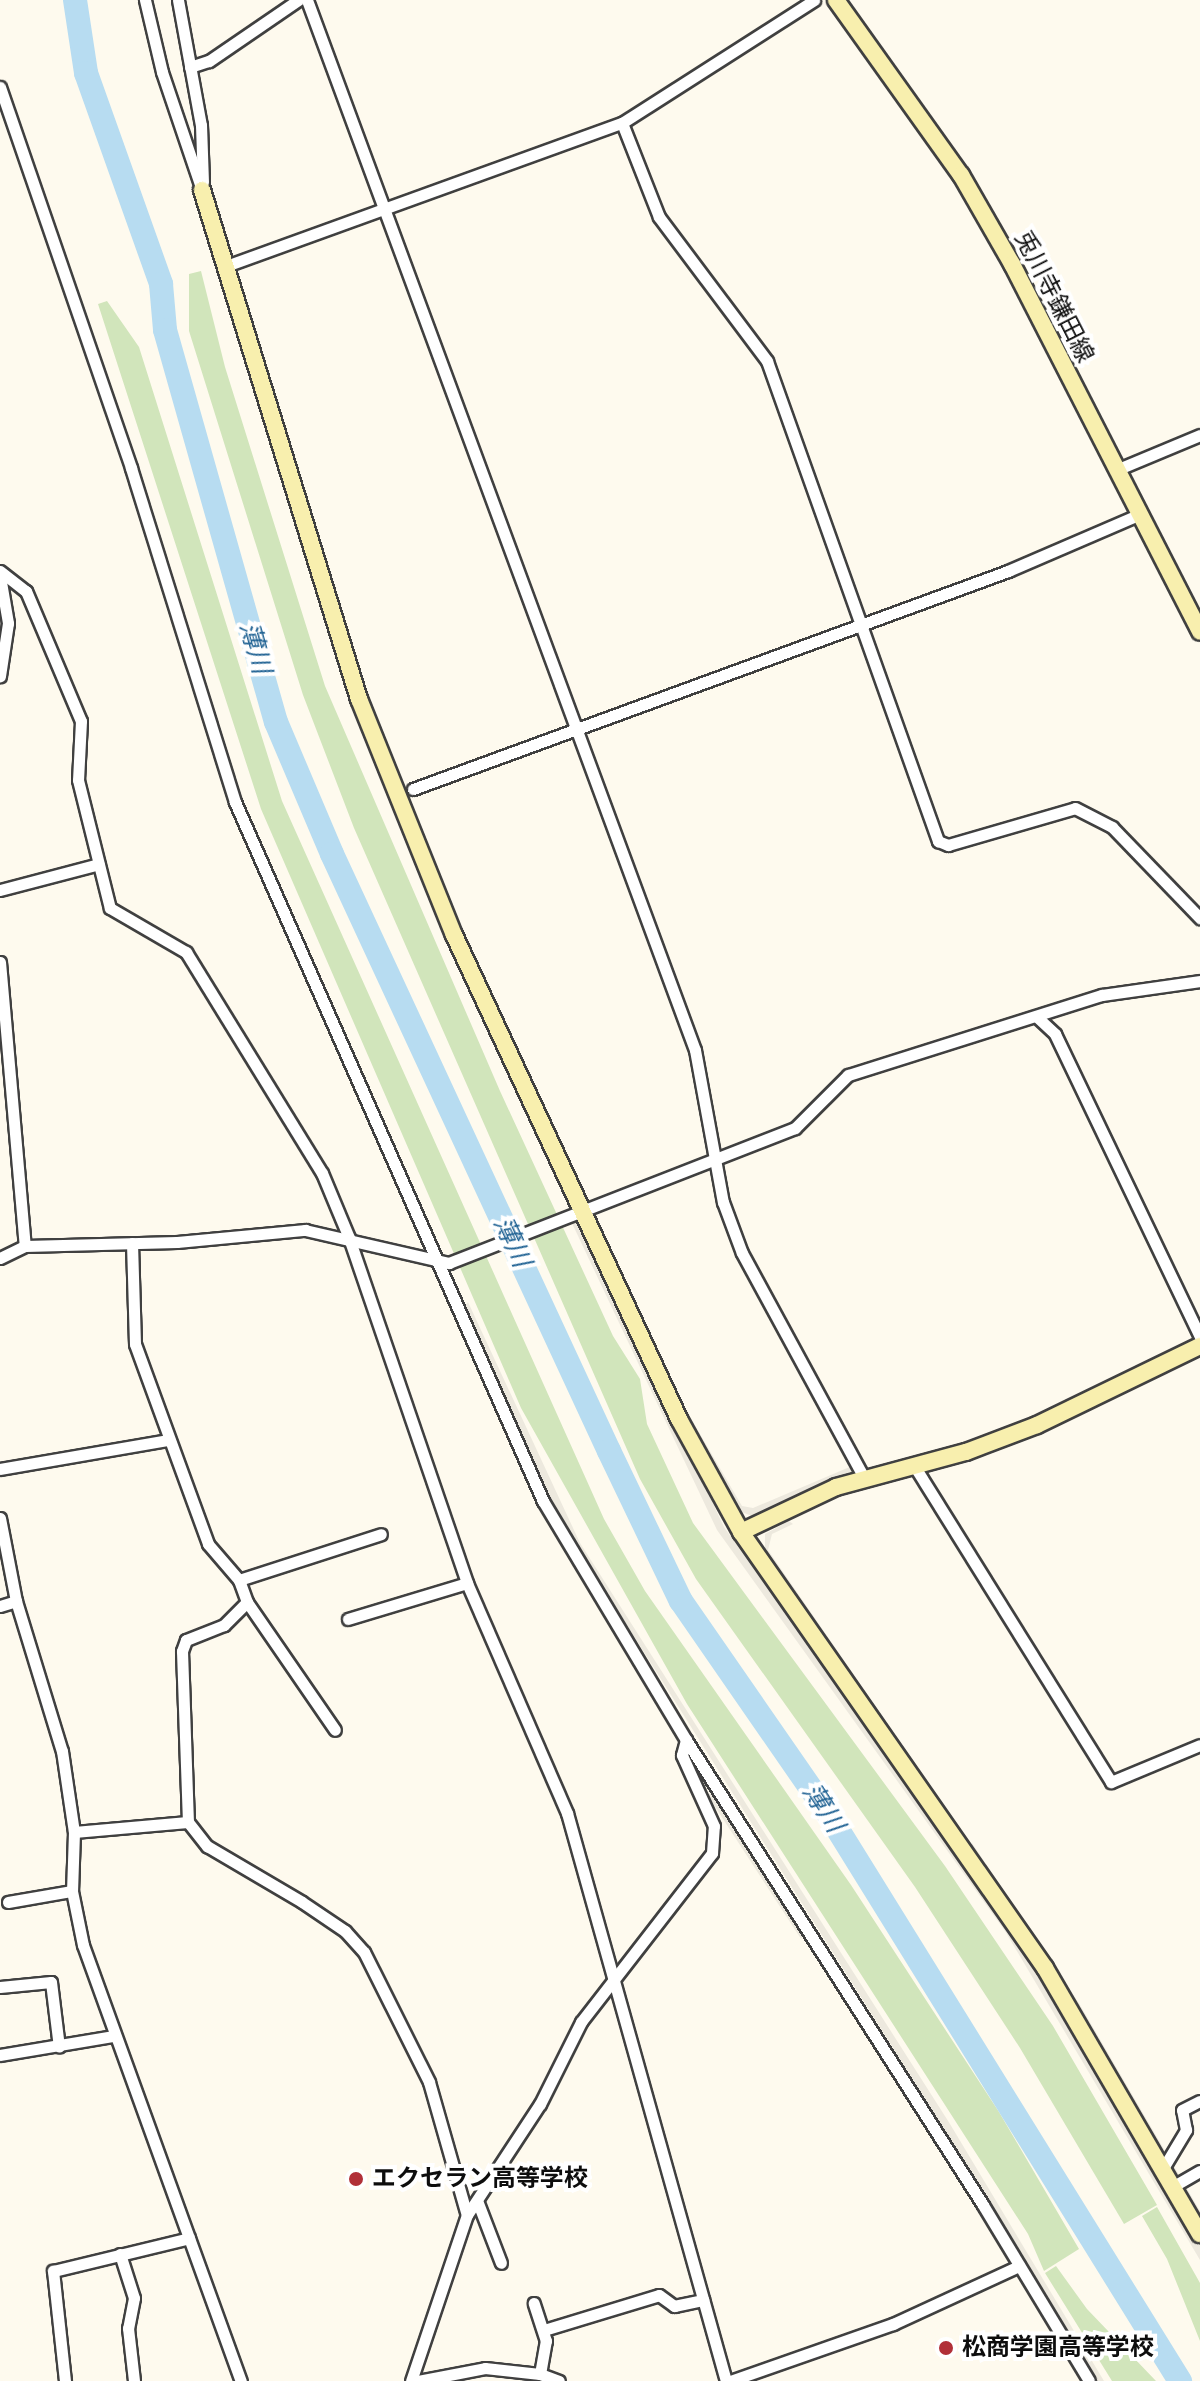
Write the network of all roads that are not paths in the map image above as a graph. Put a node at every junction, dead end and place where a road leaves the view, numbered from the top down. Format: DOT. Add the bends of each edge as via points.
graph roads {
  1 [pos="145,0"];
  2 [pos="178,0"];
  3 [pos="298,0"];
  4 [pos="307,0"];
  5 [pos="814,0"];
  6 [pos="836,0"];
  7 [pos="190,67"];
  8 [pos="0,87"];
  9 [pos="622,123"];
  10 [pos="202,190"];
  11 [pos="381,210"];
  12 [pos="226,266"];
  13 [pos="1200,435"];
  14 [pos="1116,470"];
  15 [pos="1138,515"];
  16 [pos="0,573"];
  17 [pos="860,623"];
  18 [pos="1200,632"];
  19 [pos="0,676"];
  20 [pos="573,731"];
  21 [pos="392,783"];
  22 [pos="413,789"];
  23 [pos="401,804"];
  24 [pos="99,864"];
  25 [pos="0,890"];
  26 [pos="1200,918"];
  27 [pos="0,962"];
  28 [pos="1200,981"];
  29 [pos="1037,1017"];
  30 [pos="714,1159"];
  31 [pos="574,1210"];
  32 [pos="349,1238"];
  33 [pos="132,1243"];
  34 [pos="25,1246"];
  35 [pos="0,1258"];
  36 [pos="434,1263"];
  37 [pos="1200,1337"];
  38 [pos="1200,1346"];
  39 [pos="168,1440"];
  40 [pos="915,1467"];
  41 [pos="0,1469"];
  42 [pos="864,1478"];
  43 [pos="0,1518"];
  44 [pos="741,1532"];
  45 [pos="381,1534"];
  46 [pos="239,1580"];
  47 [pos="467,1583"];
  48 [pos="16,1601"];
  49 [pos="247,1602"];
  50 [pos="0,1606"];
  51 [pos="348,1619"];
  52 [pos="335,1730"];
  53 [pos="686,1740"];
  54 [pos="1200,1745"];
  55 [pos="188,1822"];
  56 [pos="74,1832"];
  57 [pos="72,1891"];
  58 [pos="8,1902"];
  59 [pos="616,1974"];
  60 [pos="0,1987"];
  61 [pos="114,2036"];
  62 [pos="59,2047"];
  63 [pos="0,2055"];
  64 [pos="1200,2101"];
  65 [pos="1162,2170"];
  66 [pos="1200,2171"];
  67 [pos="1172,2187"];
  68 [pos="478,2203"];
  69 [pos="467,2215"];
  70 [pos="1199,2229"];
  71 [pos="189,2238"];
  72 [pos="120,2254"];
  73 [pos="501,2263"];
  74 [pos="1019,2266"];
  75 [pos="703,2300"];
  76 [pos="534,2303"];
  77 [pos="544,2330"];
  78 [pos="540,2374"];
  79 [pos="65,2381"];
  80 [pos="134,2381"];
  81 [pos="241,2381"];
  82 [pos="411,2381"];
  83 [pos="418,2381"];
  84 [pos="559,2381"];
  85 [pos="728,2381"];
  86 [pos="1089,2381"];
  1 -- 10 [label="street" via="162,72"];
  2 -- 7 [label="street"];
  3 -- 7 [label="street" via="209,61"];
  4 -- 11 [label="street"];
  5 -- 9 [label="street"];
  6 -- 14 [label="street, 兎川寺鎌田線" via="961,175"];
  7 -- 10 [label="street" via="201,125"];
  8 -- 36 [label="street" via="131,468 235,802"];
  9 -- 11 [label="street"];
  9 -- 17 [label="street" via="659,217 767,361"];
  10 -- 12 [label="street"];
  11 -- 12 [label="street"];
  11 -- 20 [label="street"];
  12 -- 21 [label="street" via="349,670"];
  13 -- 14 [label="street"];
  14 -- 15 [label="street, 兎川寺鎌田線"];
  15 -- 17 [label="street" via="1008,571"];
  15 -- 18 [label="street, 兎川寺鎌田線"];
  16 -- 19 [label="street" via="8,623"];
  16 -- 24 [label="street" via="26,591 81,721 78,780"];
  17 -- 20 [label="street"];
  17 -- 26 [label="street" via="938,841 948,845 1075,808 1112,827"];
  20 -- 22 [label="street"];
  20 -- 30 [label="street" via="695,1050"];
  21 -- 22 [label="street"];
  21 -- 23 [label="street"];
  22 -- 23 [label="street"];
  23 -- 31 [label="street"];
  24 -- 25 [label="street"];
  24 -- 32 [label="street" via="110,908 186,952 322,1173"];
  27 -- 34 [label="street"];
  28 -- 29 [label="street" via="1102,995"];
  29 -- 30 [label="street" via="848,1075 795,1128"];
  29 -- 37 [label="street" via="1055,1034"];
  30 -- 31 [label="street"];
  30 -- 42 [label="street" via="742,1253"];
  31 -- 36 [label="street" via="449,1263"];
  31 -- 44 [label="street"];
  32 -- 33 [label="street" via="305,1230"];
  32 -- 36 [label="street"];
  32 -- 47 [label="street"];
  33 -- 34 [label="street"];
  33 -- 39 [label="street" via="131,1325"];
  34 -- 35 [label="street"];
  36 -- 53 [label="street" via="565,1543"];
  38 -- 40 [label="street" via="1037,1425"];
  39 -- 41 [label="street"];
  39 -- 46 [label="street" via="208,1544"];
  40 -- 42 [label="street"];
  40 -- 54 [label="street" via="1111,1782"];
  42 -- 44 [label="street"];
  43 -- 48 [label="street"];
  44 -- 65 [label="street" via="1045,1968"];
  45 -- 46 [label="street"];
  46 -- 49 [label="street"];
  47 -- 51 [label="street"];
  47 -- 59 [label="street" via="567,1813"];
  48 -- 50 [label="street"];
  48 -- 56 [label="street" via="62,1751"];
  49 -- 52 [label="street"];
  49 -- 55 [label="street" via="224,1625 186,1640 182,1651"];
  53 -- 59 [label="street" via="682,1755 716,1841 703,1866"];
  53 -- 74 [label="street"];
  55 -- 56 [label="street"];
  55 -- 69 [label="street" via="207,1846 345,1931 364,1952 429,2082"];
  56 -- 57 [label="street"];
  57 -- 58 [label="street"];
  57 -- 61 [label="street" via="83,1945"];
  59 -- 68 [label="street" via="581,2022 540,2104"];
  59 -- 75 [label="street"];
  60 -- 62 [label="street" via="51,1982"];
  61 -- 62 [label="street"];
  61 -- 71 [label="street"];
  62 -- 63 [label="street"];
  64 -- 65 [label="street" via="1182,2110 1186,2130"];
  65 -- 67 [label="street"];
  66 -- 67 [label="street"];
  67 -- 70 [label="street"];
  68 -- 69 [label="street"];
  68 -- 73 [label="street"];
  69 -- 82 [label="street"];
  71 -- 72 [label="street"];
  71 -- 81 [label="street"];
  72 -- 79 [label="street" via="51,2275"];
  72 -- 80 [label="street" via="134,2298 128,2328"];
  74 -- 85 [label="street" via="893,2324"];
  74 -- 86 [label="street"];
  75 -- 77 [label="street" via="674,2306 659,2295"];
  75 -- 85 [label="street"];
  76 -- 77 [label="street"];
  77 -- 78 [label="street"];
  78 -- 83 [label="street" via="485,2368"];
  78 -- 84 [label="street"];
}
